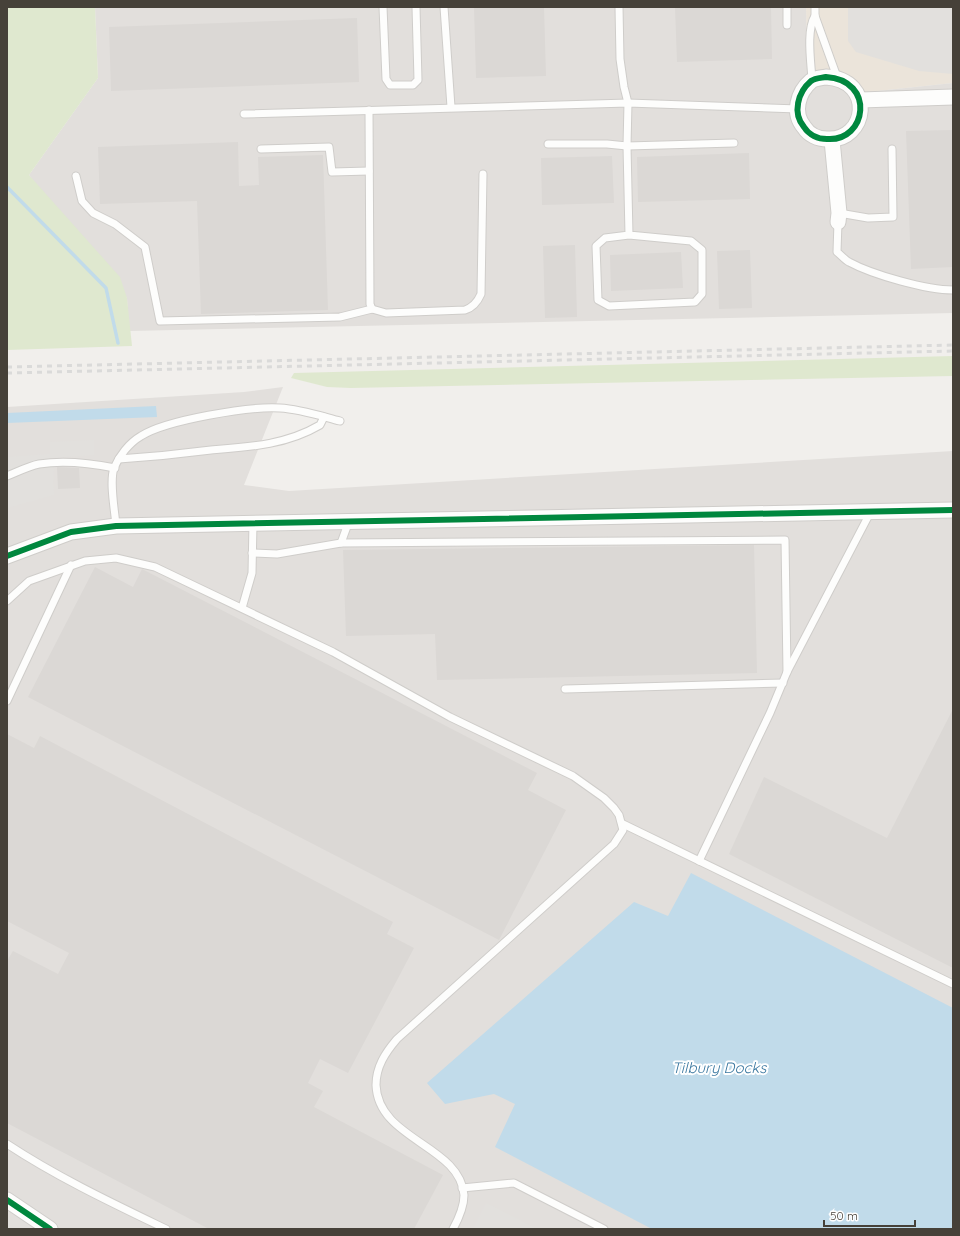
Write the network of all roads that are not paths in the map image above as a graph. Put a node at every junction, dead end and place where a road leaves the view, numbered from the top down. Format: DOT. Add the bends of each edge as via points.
graph roads {
  1 [pos="383,7"];
  2 [pos="416,7"];
  3 [pos="444,7"];
  4 [pos="619,7"];
  5 [pos="787,7"];
  6 [pos="815,7"];
  7 [pos="815,16"];
  8 [pos="787,25"];
  9 [pos="836,77"];
  10 [pos="812,80"];
  11 [pos="953,97"];
  12 [pos="860,100"];
  13 [pos="628,103"];
  14 [pos="451,107"];
  15 [pos="798,109"];
  16 [pos="369,110"];
  17 [pos="244,114"];
  18 [pos="832,140"];
  19 [pos="734,143"];
  20 [pos="548,144"];
  21 [pos="627,146"];
  22 [pos="261,149"];
  23 [pos="892,149"];
  24 [pos="369,171"];
  25 [pos="483,174"];
  26 [pos="76,176"];
  27 [pos="838,218"];
  28 [pos="629,235"];
  29 [pos="953,290"];
  30 [pos="372,308"];
  31 [pos="324,417"];
  32 [pos="340,421"];
  33 [pos="119,459"];
  34 [pos="115,468"];
  35 [pos="7,476"];
  36 [pos="953,510"];
  37 [pos="870,513"];
  38 [pos="349,521"];
  39 [pos="253,523"];
  40 [pos="116,526"];
  41 [pos="341,543"];
  42 [pos="252,553"];
  43 [pos="7,556"];
  44 [pos="71,565"];
  45 [pos="7,601"];
  46 [pos="242,608"];
  47 [pos="787,672"];
  48 [pos="783,683"];
  49 [pos="565,689"];
  50 [pos="7,702"];
  51 [pos="623,824"];
  52 [pos="699,861"];
  53 [pos="953,984"];
  54 [pos="7,1144"];
  55 [pos="462,1188"];
  56 [pos="7,1200"];
  57 [pos="50,1229"];
  58 [pos="166,1229"];
  59 [pos="453,1229"];
  60 [pos="604,1229"];
  1 -- 2 [label="lane" via="387,82 390,85 413,85 418,80"];
  3 -- 14 [label="lane"];
  4 -- 13 [label="lane" via="620,59"];
  5 -- 8 [label="lane"];
  6 -- 7 [label="lane"];
  7 -- 9 [label="lane"];
  7 -- 10 [label="lane" via="811,22"];
  9 -- 10 [label="street" via="826,76"];
  9 -- 12 [label="street" via="847,82"];
  10 -- 15 [label="street" via="800,94"];
  11 -- 12 [label="street"];
  12 -- 18 [label="street" via="858,122 842,137"];
  13 -- 14 [label="lane"];
  13 -- 15 [label="lane"];
  13 -- 21 [label="lane"];
  14 -- 16 [label="lane"];
  15 -- 18 [label="street" via="798,117 803,127 821,139"];
  16 -- 17 [label="lane"];
  16 -- 24 [label="lane"];
  18 -- 27 [label="street"];
  19 -- 21 [label="lane"];
  20 -- 21 [label="lane"];
  21 -- 28 [label="lane"];
  22 -- 24 [label="lane" via="329,147 332,172"];
  23 -- 27 [label="lane" via="893,217"];
  24 -- 30 [label="lane"];
  25 -- 30 [label="lane" via="482,294 478,300 471,308 465,310 386,313"];
  26 -- 30 [label="lane" via="82,201 93,213 115,224 145,247 160,321 340,317"];
  27 -- 29 [label="lane" via="837,252 848,262 882,275 942,290"];
  28 -- 28 [label="lane" via="605,238 596,246 598,300 610,306 695,302 702,294 702,250 691,241"];
  31 -- 32 [label="lane"];
  31 -- 33 [label="lane" via="320,425 284,441"];
  31 -- 33 [label="lane" via="290,409 268,408 197,418 164,425 142,435"];
  33 -- 34 [label="lane"];
  34 -- 35 [label="lane" via="94,464 38,464"];
  34 -- 40 [label="lane" via="113,477"];
  36 -- 37 [label="street"];
  37 -- 38 [label="street" via="674,514"];
  37 -- 47 [label="lane"];
  38 -- 39 [label="street"];
  38 -- 41 [label="lane"];
  39 -- 40 [label="street"];
  39 -- 42 [label="lane"];
  40 -- 43 [label="street" via="71,532"];
  41 -- 42 [label="lane" via="277,554"];
  41 -- 47 [label="lane" via="785,540"];
  42 -- 46 [label="lane" via="252,573"];
  44 -- 45 [label="lane" via="29,581"];
  44 -- 46 [label="lane" via="85,560 116,558 134,561 155,567"];
  44 -- 50 [label="lane"];
  46 -- 51 [label="lane" via="333,652 450,716 573,776 604,798 617,812"];
  47 -- 48 [label="lane"];
  48 -- 49 [label="lane"];
  48 -- 52 [label="lane"];
  51 -- 52 [label="lane"];
  51 -- 55 [label="lane" via="623,830 614,844 397,1039 380,1063 377,1092 384,1111 398,1127 454,1170"];
  52 -- 53 [label="lane"];
  54 -- 58 [label="lane" via="105,1200"];
  55 -- 59 [label="lane" via="463,1207"];
  55 -- 60 [label="lane" via="514,1183"];
  56 -- 57 [label="street"];
}
